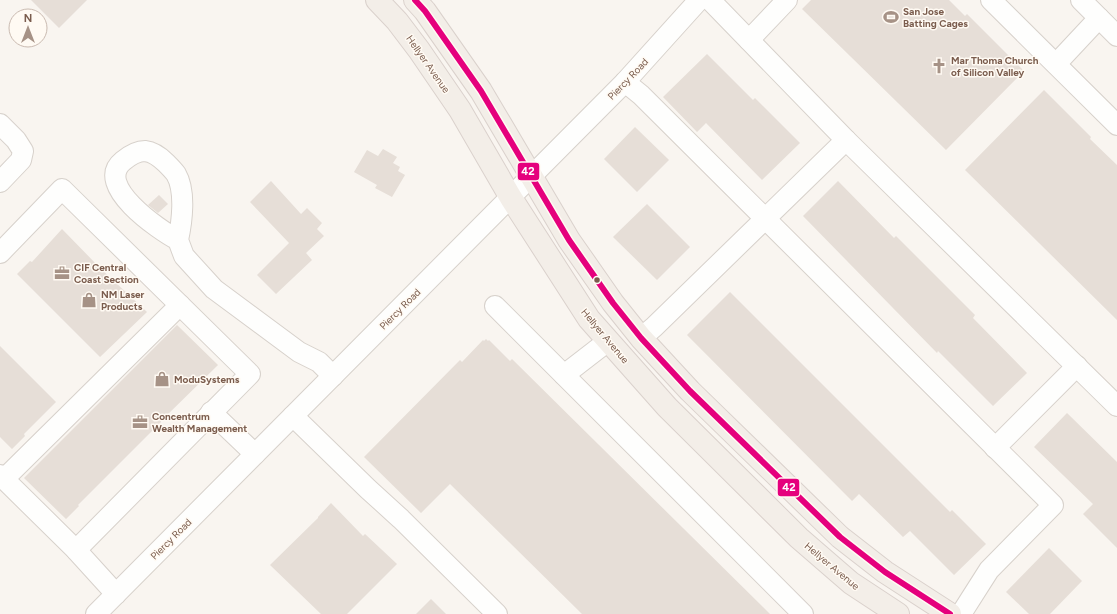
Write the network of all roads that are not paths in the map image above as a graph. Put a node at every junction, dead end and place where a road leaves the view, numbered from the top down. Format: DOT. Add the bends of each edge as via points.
graph roads {
  1 [pos="377,0"];
  2 [pos="414,0"];
  3 [pos="699,0"];
  4 [pos="710,0"];
  5 [pos="787,0"];
  6 [pos="991,0"];
  7 [pos="1081,0"];
  8 [pos="1099,18"];
  9 [pos="1117,36"];
  10 [pos="749,40"];
  11 [pos="1056,64"];
  12 [pos="625,82"];
  13 [pos="0,124"];
  14 [pos="1117,125"];
  15 [pos="846,140"];
  16 [pos="532,176"];
  17 [pos="0,182"];
  18 [pos="511,198"];
  19 [pos="766,218"];
  20 [pos="178,240"];
  21 [pos="0,253"];
  22 [pos="180,305"];
  23 [pos="495,306"];
  24 [pos="641,338"];
  25 [pos="608,341"];
  26 [pos="1077,366"];
  27 [pos="564,375"];
  28 [pos="333,376"];
  29 [pos="1117,406"];
  30 [pos="212,412"];
  31 [pos="293,416"];
  32 [pos="995,448"];
  33 [pos="255,454"];
  34 [pos="2,477"];
  35 [pos="76,550"];
  36 [pos="116,594"];
  37 [pos="96,614"];
  38 [pos="497,614"];
  39 [pos="803,614"];
  40 [pos="898,614"];
  41 [pos="950,614"];
  42 [pos="961,614"];
  1 -- 18 [label="main road, Hellyer Avenue" via="419,50 460,110"];
  2 -- 16 [label="main road" via="481,91"];
  3 -- 12 [label="street, Piercy Road"];
  4 -- 10 [label="street"];
  5 -- 10 [label="street"];
  6 -- 11 [label="street"];
  7 -- 8 [label="street"];
  8 -- 9 [label="street"];
  8 -- 11 [label="street"];
  10 -- 15 [label="street"];
  11 -- 14 [label="street"];
  12 -- 16 [label="street, Piercy Road"];
  12 -- 19 [label="street"];
  13 -- 17 [label="street" via="23,151 21,160"];
  15 -- 19 [label="street"];
  15 -- 26 [label="street"];
  16 -- 18 [label="street, Piercy Road"];
  16 -- 24 [label="main road" via="569,240"];
  18 -- 25 [label="main road, Hellyer Avenue" via="574,298"];
  18 -- 28 [label="street, Piercy Road"];
  19 -- 24 [label="street"];
  19 -- 32 [label="street"];
  20 -- 28 [label="street" via="184,256 214,289 299,352 319,362"];
  21 -- 22 [label="street" via="62,189"];
  22 -- 30 [label="street" via="250,374"];
  22 -- 34 [label="street"];
  23 -- 27 [label="street"];
  24 -- 41 [label="main road" via="690,392 840,537 885,572"];
  25 -- 27 [label="street"];
  25 -- 40 [label="main road, Hellyer Avenue" via="667,407 799,538 851,583"];
  26 -- 29 [label="street"];
  26 -- 32 [label="street"];
  27 -- 39 [label="street"];
  28 -- 31 [label="street, Piercy Road"];
  30 -- 33 [label="street"];
  30 -- 35 [label="street"];
  31 -- 33 [label="street, Piercy Road"];
  31 -- 38 [label="street"];
  32 -- 42 [label="street" via="1053,505 988,570"];
  33 -- 36 [label="street, Piercy Road"];
  34 -- 35 [label="street"];
  35 -- 36 [label="street"];
  36 -- 37 [label="street, Piercy Road"];
}
